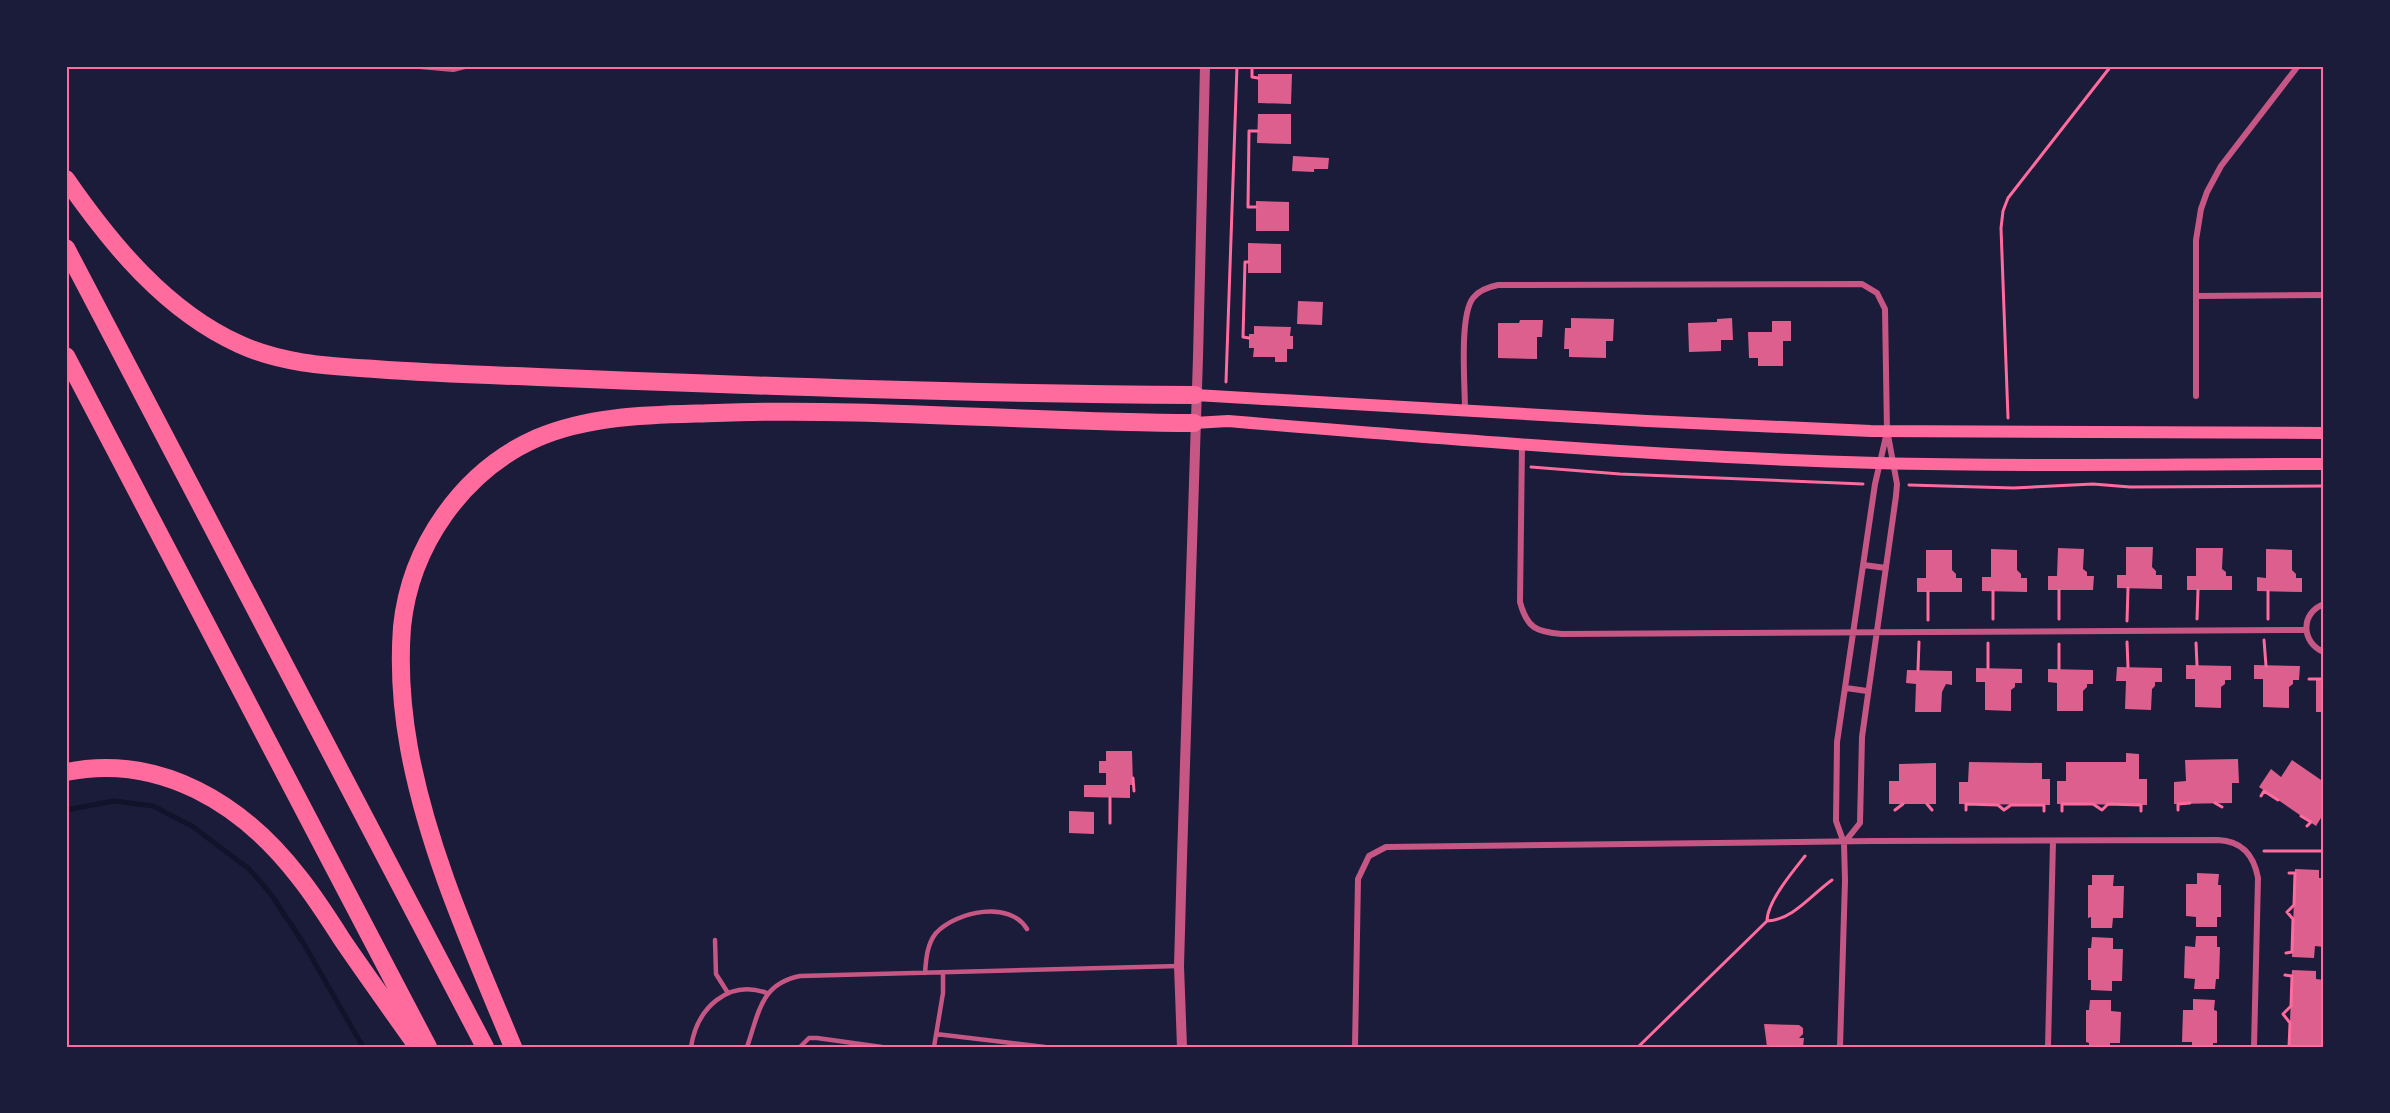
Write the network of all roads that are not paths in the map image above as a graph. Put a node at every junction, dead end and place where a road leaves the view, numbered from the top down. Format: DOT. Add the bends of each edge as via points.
graph roads {
  1 [pos="419,66"];
  2 [pos="465,66"];
  3 [pos="1204,66"];
  4 [pos="1493,66"];
  5 [pos="1557,66"];
  6 [pos="2298,66"];
  7 [pos="66,179"];
  8 [pos="66,248"];
  9 [pos="2324,295"];
  10 [pos="2197,296"];
  11 [pos="66,356"];
  12 [pos="1196,395"];
  13 [pos="2196,396"];
  14 [pos="1464,410"];
  15 [pos="1194,423"];
  16 [pos="1887,432"];
  17 [pos="2324,433"];
  18 [pos="1522,446"];
  19 [pos="1887,463"];
  20 [pos="2324,464"];
  21 [pos="1864,565"];
  22 [pos="1886,568"];
  23 [pos="2324,604"];
  24 [pos="2306,630"];
  25 [pos="1853,632"];
  26 [pos="1876,632"];
  27 [pos="2324,652"];
  28 [pos="1846,688"];
  29 [pos="1867,691"];
  30 [pos="66,772"];
  31 [pos="2053,841"];
  32 [pos="1844,843"];
  33 [pos="1027,929"];
  34 [pos="715,940"];
  35 [pos="1179,966"];
  36 [pos="943,972"];
  37 [pos="925,973"];
  38 [pos="728,993"];
  39 [pos="767,993"];
  40 [pos="936,1034"];
  41 [pos="418,1047"];
  42 [pos="428,1047"];
  43 [pos="485,1047"];
  44 [pos="513,1047"];
  45 [pos="691,1047"];
  46 [pos="747,1047"];
  47 [pos="800,1047"];
  48 [pos="882,1047"];
  49 [pos="934,1047"];
  50 [pos="1046,1047"];
  51 [pos="1182,1047"];
  52 [pos="1355,1047"];
  53 [pos="1840,1047"];
  54 [pos="2048,1047"];
  55 [pos="2254,1047"];
  1 -- 2 [label="street"];
  3 -- 12 [label="street"];
  4 -- 5 [label="street"];
  6 -- 10 [label="street" via="2221,166 2207,192 2196,240"];
  7 -- 12 [label="highway" via="118,247 185,311 238,344 301,363 450,374 662,382"];
  8 -- 43 [label="highway"];
  9 -- 10 [label="street"];
  10 -- 13 [label="street"];
  11 -- 42 [label="highway"];
  12 -- 14 [label="main road"];
  12 -- 15 [label="street"];
  14 -- 16 [label="main road"];
  14 -- 16 [label="street" via="1466,319 1474,297 1487,287 1863,285 1877,293 1885,309"];
  15 -- 18 [label="main road" via="1228,421"];
  15 -- 35 [label="street"];
  15 -- 44 [label="highway" via="788,411 628,417 571,427 535,439 501,458 474,480 438,525 415,570 402,627 402,684 409,747 422,805 456,908"];
  16 -- 17 [label="main road"];
  16 -- 19 [label="street"];
  16 -- 19 [label="street"];
  18 -- 19 [label="main road"];
  18 -- 25 [label="street" via="1520,602 1534,628 1562,634"];
  19 -- 20 [label="main road"];
  19 -- 21 [label="street" via="1875,484"];
  19 -- 22 [label="street" via="1897,484"];
  21 -- 22 [label="street"];
  21 -- 25 [label="street"];
  22 -- 26 [label="street"];
  23 -- 24 [label="street" via="2309,615"];
  24 -- 26 [label="street"];
  24 -- 27 [label="street" via="2312,645"];
  25 -- 26 [label="street"];
  25 -- 28 [label="street"];
  26 -- 29 [label="street"];
  28 -- 29 [label="street"];
  28 -- 32 [label="street" via="1837,742 1836,821"];
  29 -- 32 [label="street" via="1860,823"];
  30 -- 41 [label="highway" via="117,768 160,774 202,792 241,818 298,875"];
  31 -- 32 [label="street"];
  31 -- 54 [label="street"];
  31 -- 55 [label="street" via="2223,840 2248,851 2258,878"];
  32 -- 52 [label="street" via="1386,847 1369,856 1358,879"];
  32 -- 53 [label="street"];
  33 -- 37 [label="lane" via="1022,921 1007,913 980,912 960,917 937,932 927,952"];
  34 -- 38 [label="lane" via="716,974"];
  35 -- 36 [label="lane"];
  35 -- 51 [label="street"];
  36 -- 37 [label="lane"];
  36 -- 40 [label="lane"];
  37 -- 39 [label="lane" via="800,976 781,982"];
  38 -- 39 [label="lane" via="753,987"];
  38 -- 45 [label="lane" via="708,1008 697,1023"];
  39 -- 46 [label="lane"];
  40 -- 49 [label="lane"];
  40 -- 50 [label="lane"];
  47 -- 48 [label="lane" via="809,1038"];
}
